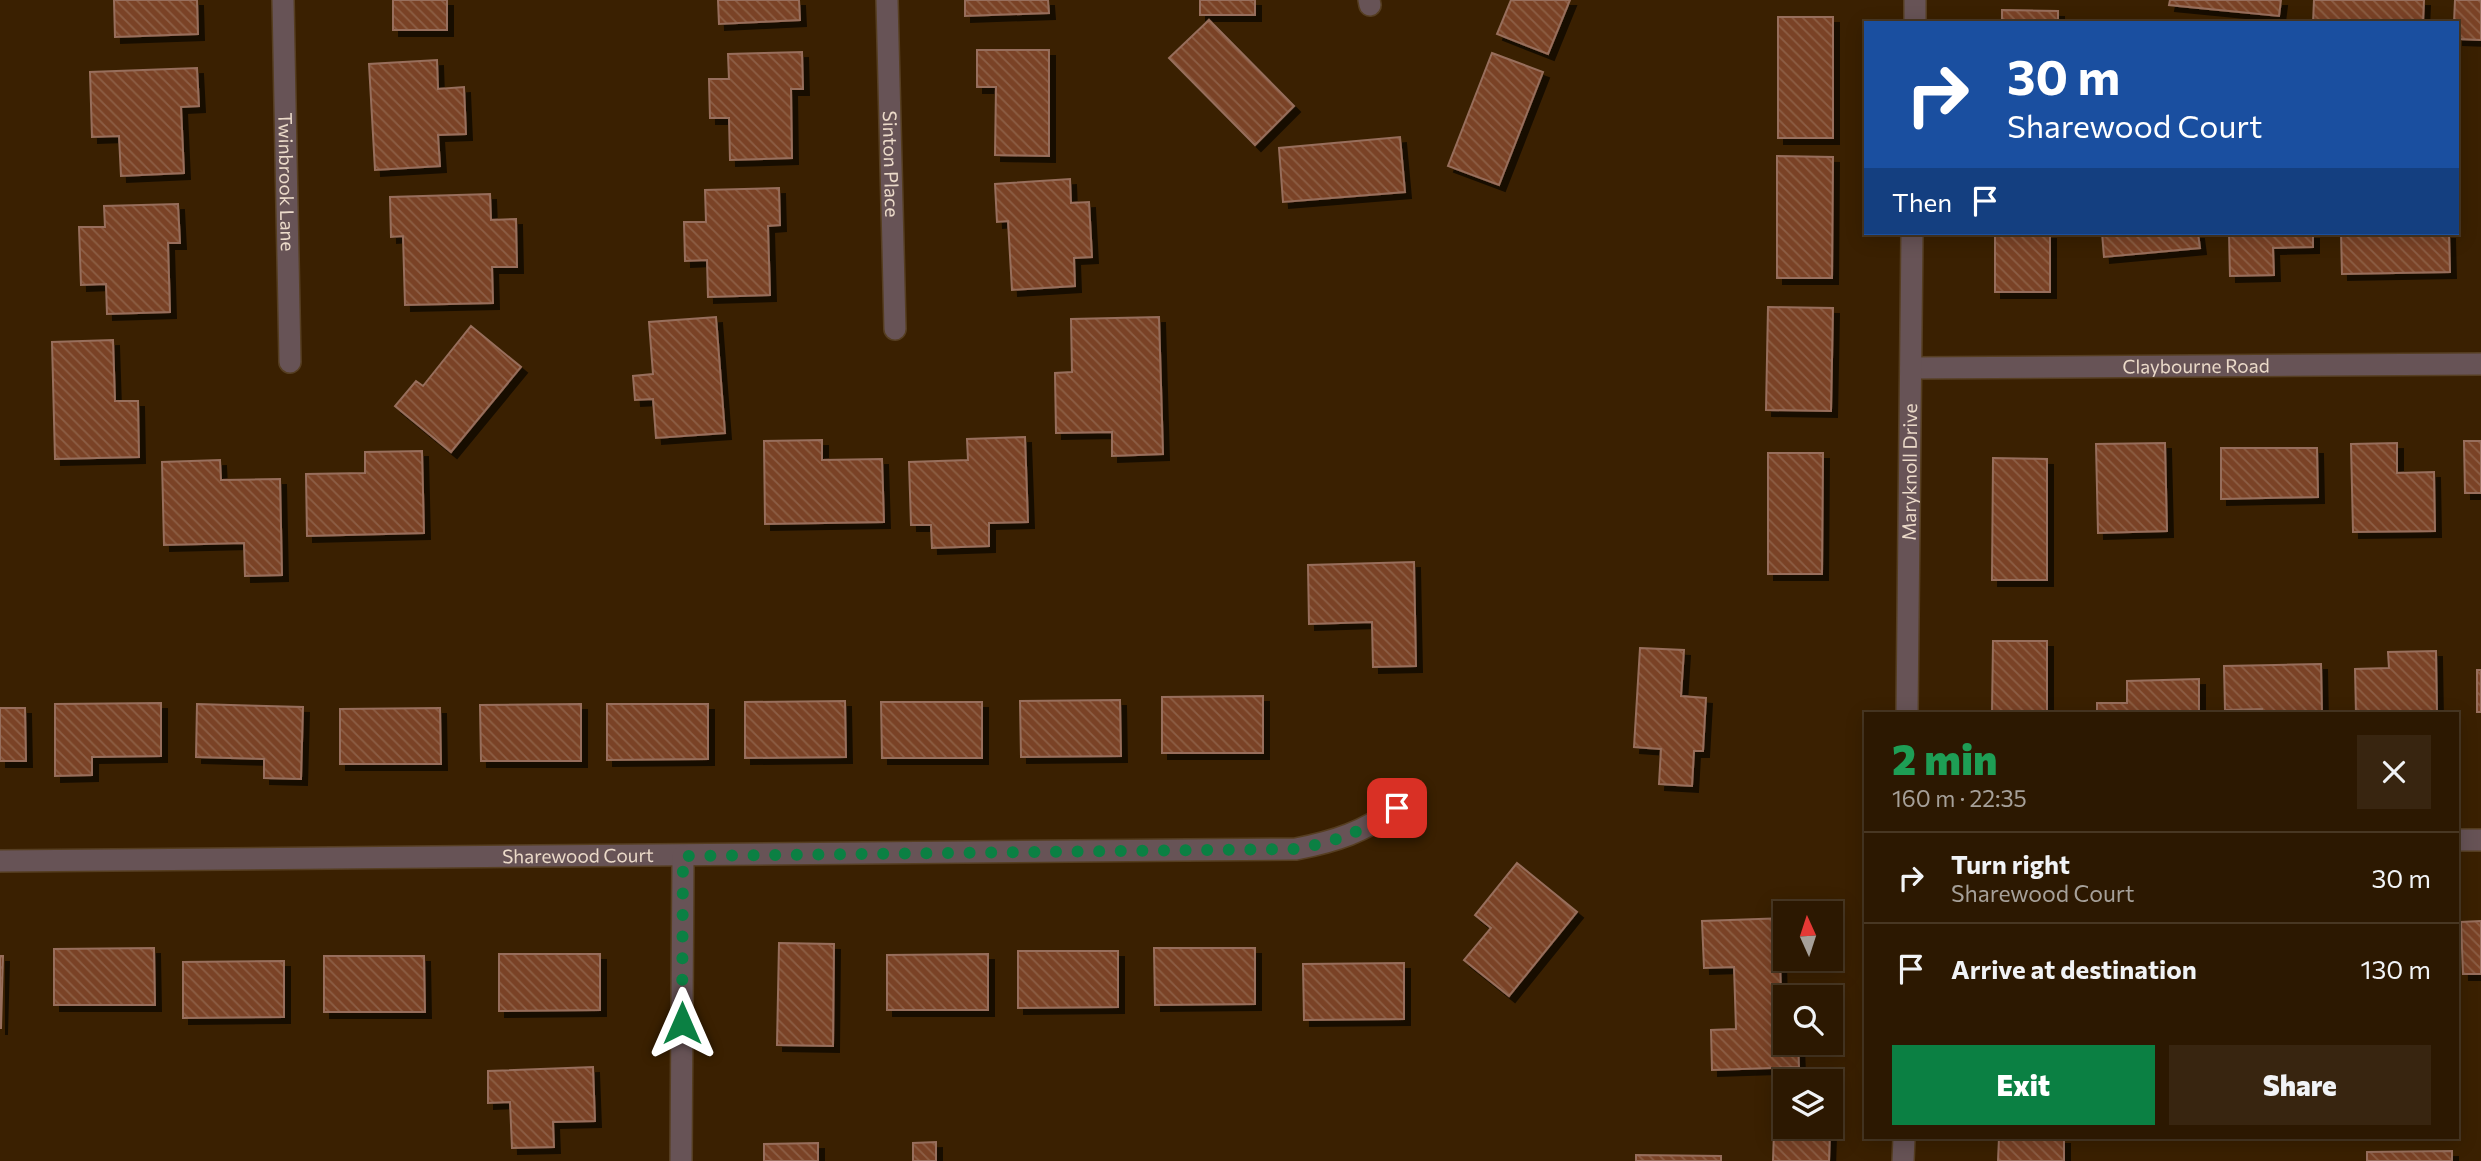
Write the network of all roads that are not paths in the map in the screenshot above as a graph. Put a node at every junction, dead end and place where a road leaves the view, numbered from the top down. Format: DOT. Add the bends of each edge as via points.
graph roads {
  1 [pos="283,0"];
  2 [pos="887,0"];
  3 [pos="1915,0"];
  4 [pos="1915,21"];
  5 [pos="1912,235"];
  6 [pos="895,329"];
  7 [pos="290,362"];
  8 [pos="2481,364"];
  9 [pos="1910,368"];
  10 [pos="1908,712"];
  11 [pos="1397,808"];
  12 [pos="2481,840"];
  13 [pos="2459,841"];
  14 [pos="683,856"];
  15 [pos="0,861"];
  16 [pos="1903,1139"];
  17 [pos="681,1161"];
  18 [pos="1903,1161"];
  1 -- 7 [label="street, Twinbrook Lane"];
  2 -- 6 [label="street, Sinton Place"];
  3 -- 4 [label="street"];
  5 -- 9 [label="street, Maryknoll Drive"];
  8 -- 9 [label="street, Claybourne Road"];
  9 -- 10 [label="street, Maryknoll Drive"];
  11 -- 14 [label="street, Sharewood Court" via="1335,842 1296,849"];
  12 -- 13 [label="street"];
  14 -- 15 [label="street, Sharewood Court"];
  14 -- 17 [label="street"];
  16 -- 18 [label="street"];
}
